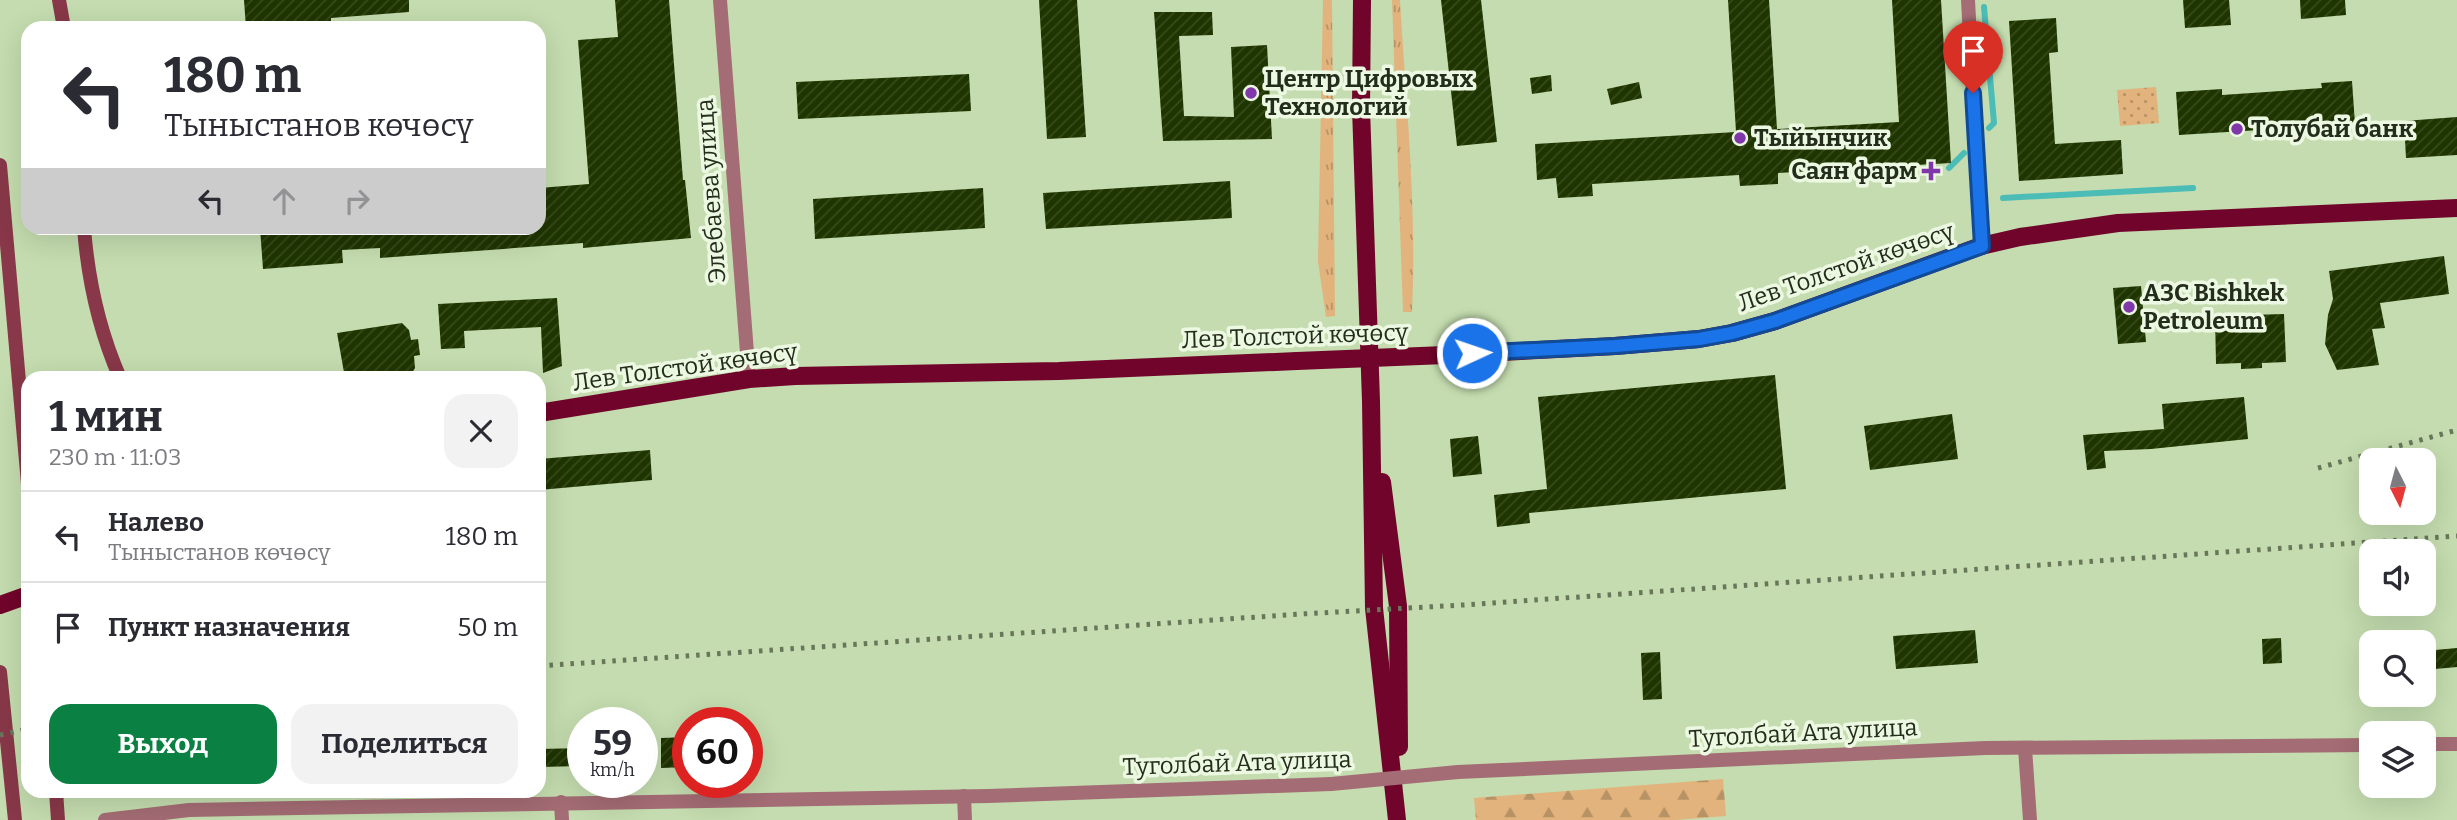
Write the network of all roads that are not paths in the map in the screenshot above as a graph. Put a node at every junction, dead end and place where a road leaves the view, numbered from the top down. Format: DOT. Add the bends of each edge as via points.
graph roads {
  1 [pos="60,0"];
  2 [pos="720,0"];
  3 [pos="1362,0"];
  4 [pos="1968,0"];
  5 [pos="63,21"];
  6 [pos="0,165"];
  7 [pos="2457,208"];
  8 [pos="85,235"];
  9 [pos="1982,246"];
  10 [pos="117,371"];
  11 [pos="749,379"];
  12 [pos="1371,401"];
  13 [pos="21,404"];
  14 [pos="546,411"];
  15 [pos="21,596"];
  16 [pos="0,604"];
  17 [pos="0,672"];
  18 [pos="2436,744"];
  19 [pos="2457,744"];
  20 [pos="2359,745"];
  21 [pos="2025,748"];
  22 [pos="964,796"];
  23 [pos="56,798"];
  24 [pos="561,802"];
  25 [pos="189,815"];
  26 [pos="15,820"];
  27 [pos="58,820"];
  28 [pos="105,820"];
  29 [pos="562,820"];
  30 [pos="965,820"];
  31 [pos="1398,820"];
  32 [pos="2029,820"];
  1 -- 5 [label="main road"];
  2 -- 11 [label="street, Элебаева улица"];
  3 -- 12 [label="main road"];
  4 -- 9 [label="street"];
  6 -- 13 [label="main road"];
  7 -- 9 [label="main road, Лев Толстой көчөсү" via="2118,223"];
  8 -- 10 [label="main road" via="97,312"];
  9 -- 11 [label="main road, Лев Толстой көчөсү, bridge" via="1775,321 1699,339 1446,355"];
  11 -- 14 [label="main road, Лев Толстой көчөсү"];
  12 -- 31 [label="main road" via="1374,608"];
  12 -- 31 [label="main road" via="1398,606"];
  15 -- 16 [label="main road"];
  17 -- 26 [label="main road"];
  18 -- 19 [label="street"];
  20 -- 21 [label="street, Туголбай Ата улица"];
  21 -- 22 [label="street, Туголбай Ата улица, bridge" via="1458,772 1331,783"];
  21 -- 32 [label="street"];
  22 -- 24 [label="street, Туголбай Ата улица"];
  22 -- 30 [label="street"];
  23 -- 27 [label="main road"];
  24 -- 25 [label="street, Туголбай Ата улица"];
  24 -- 29 [label="street"];
  25 -- 28 [label="street, Туголбай Ата улица"];
}
